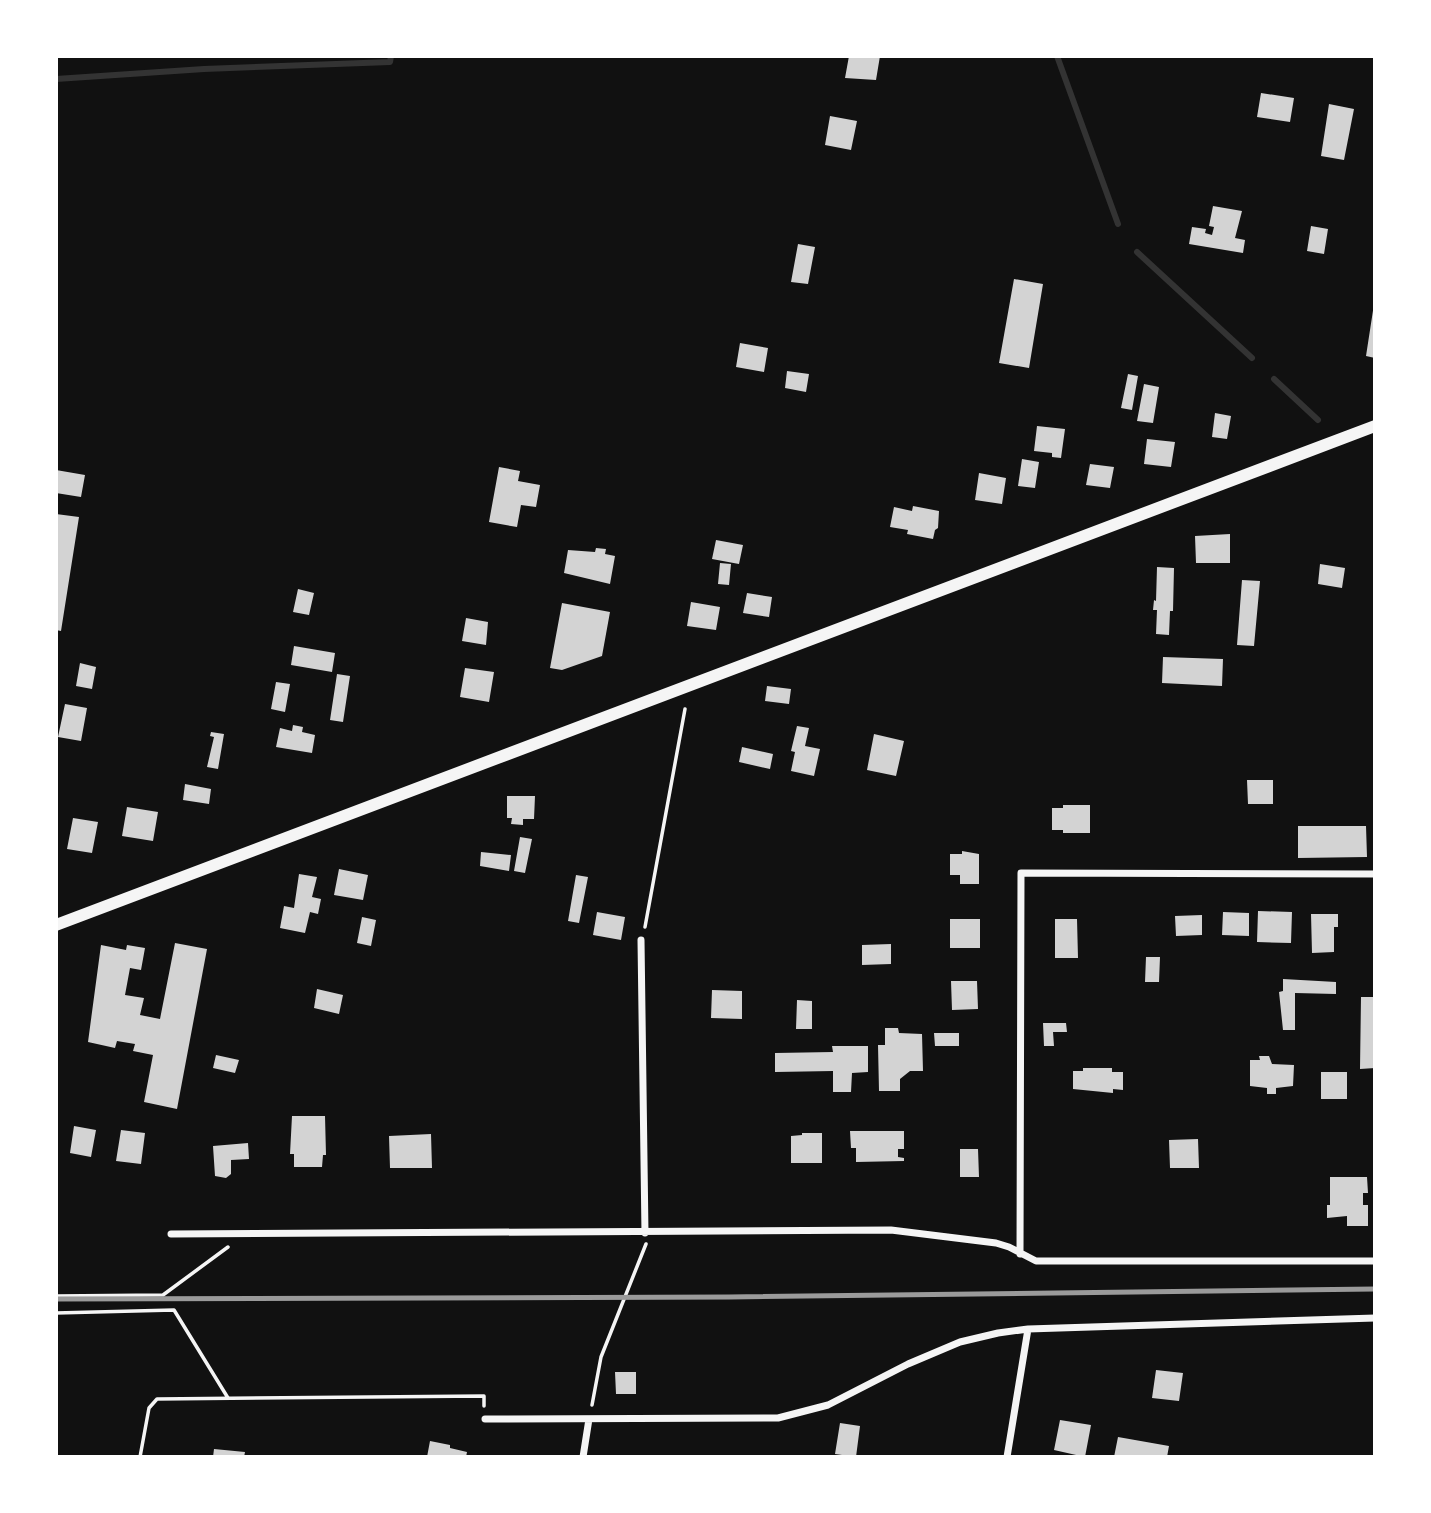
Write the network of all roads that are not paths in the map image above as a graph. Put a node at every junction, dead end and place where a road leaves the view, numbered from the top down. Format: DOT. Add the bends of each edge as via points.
graph roads {
  1 [pos="1375,426"];
  2 [pos="1375,874"];
  3 [pos="56,925"];
  4 [pos="641,940"];
  5 [pos="648,1232"];
  6 [pos="171,1234"];
  7 [pos="1020,1254"];
  8 [pos="1375,1261"];
  9 [pos="1375,1318"];
  10 [pos="1028,1329"];
  11 [pos="485,1419"];
  12 [pos="589,1419"];
  13 [pos="583,1457"];
  14 [pos="1007,1457"];
  1 -- 3 [label="street"];
  2 -- 7 [label="street" via="1021,873"];
  4 -- 5 [label="street"];
  5 -- 6 [label="street"];
  5 -- 7 [label="street" via="891,1230 996,1243"];
  7 -- 8 [label="street" via="1036,1261"];
  9 -- 10 [label="street"];
  10 -- 12 [label="street" via="960,1342 828,1405 778,1418"];
  10 -- 14 [label="street"];
  11 -- 12 [label="street"];
  12 -- 13 [label="street"];
}
